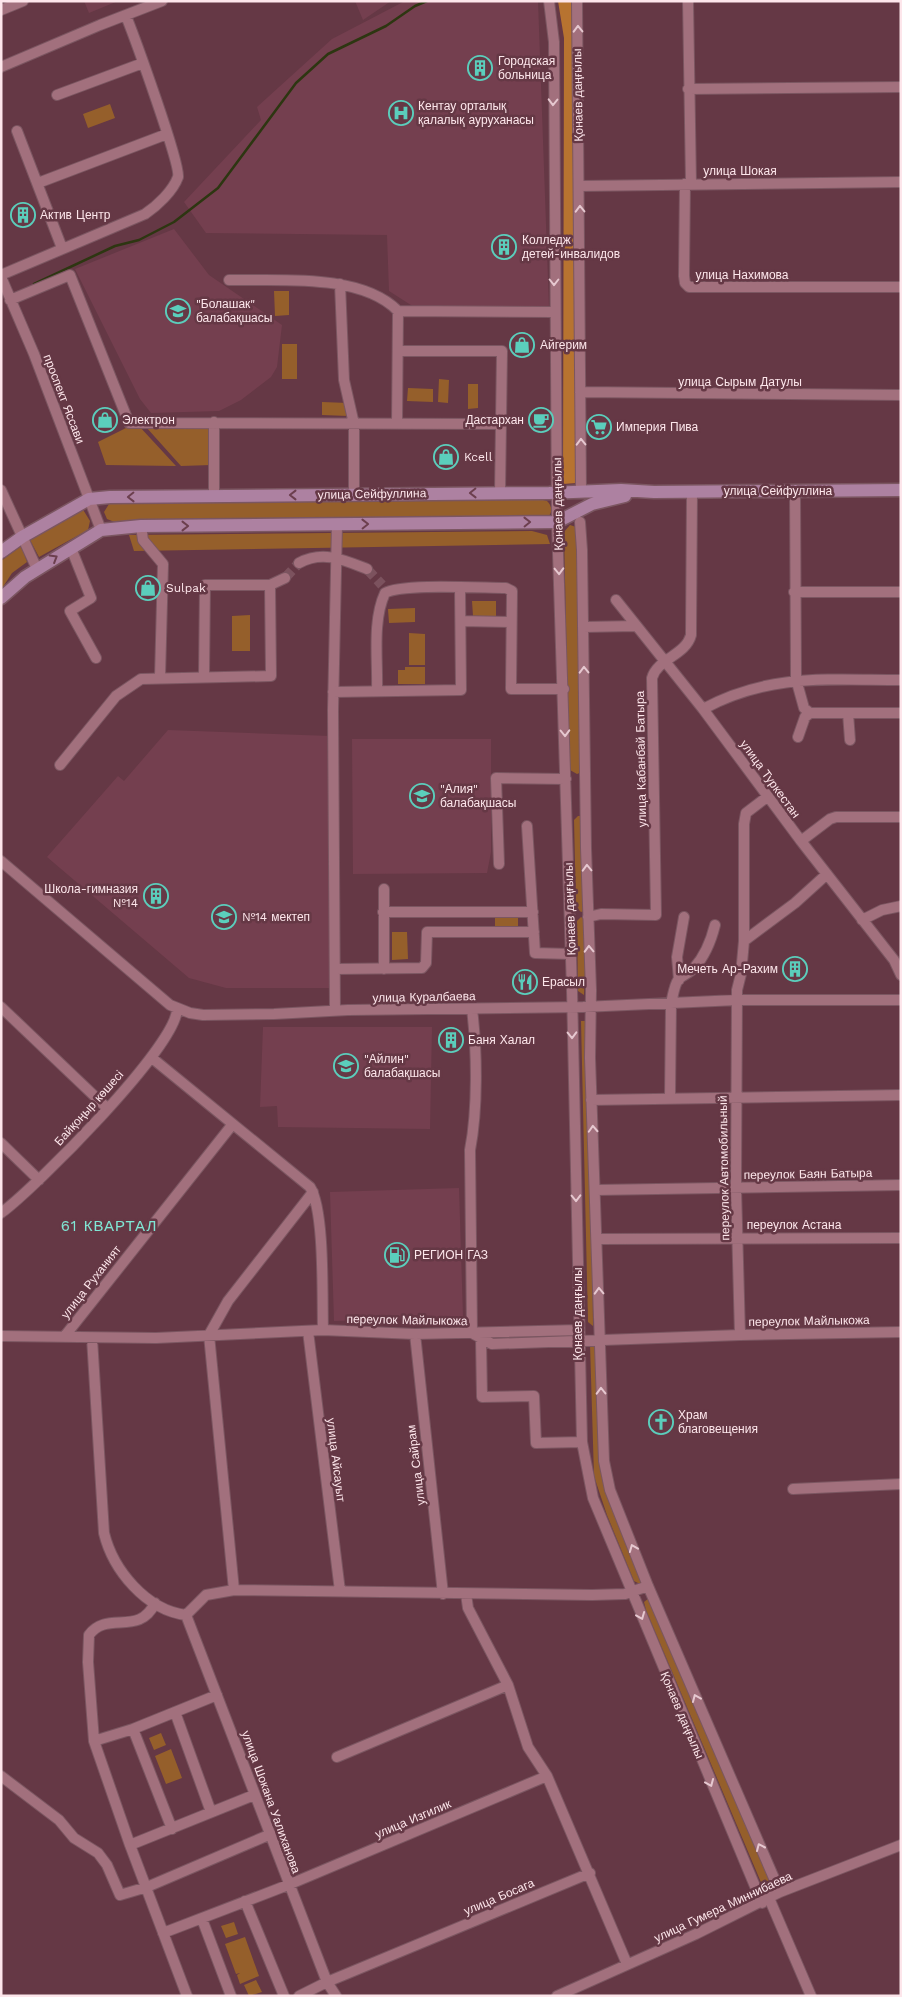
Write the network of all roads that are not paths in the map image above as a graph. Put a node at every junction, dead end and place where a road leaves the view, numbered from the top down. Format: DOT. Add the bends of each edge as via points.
graph roads {
  1 [pos="23,1"];
  2 [pos="162,1"];
  3 [pos="549,1"];
  4 [pos="577,1"];
  5 [pos="688,1"];
  6 [pos="1,10"];
  7 [pos="126,16"];
  8 [pos="143,63"];
  9 [pos="1,67"];
  10 [pos="901,87"];
  11 [pos="688,90"];
  12 [pos="57,95"];
  13 [pos="17,131"];
  14 [pos="167,134"];
  15 [pos="901,182"];
  16 [pos="38,183"];
  17 [pos="688,184"];
  18 [pos="579,186"];
  19 [pos="62,248"];
  20 [pos="1,276"];
  21 [pos="229,280"];
  22 [pos="340,284"];
  23 [pos="901,287"];
  24 [pos="10,300"];
  25 [pos="398,311"];
  26 [pos="554,312"];
  27 [pos="398,352"];
  28 [pos="580,392"];
  29 [pos="901,394"];
  30 [pos="214,422"];
  31 [pos="354,424"];
  32 [pos="397,424"];
  33 [pos="500,424"];
  34 [pos="1,490"];
  35 [pos="901,490"];
  36 [pos="581,491"];
  37 [pos="692,491"];
  38 [pos="795,491"];
  39 [pos="557,492"];
  40 [pos="654,492"];
  41 [pos="500,493"];
  42 [pos="354,495"];
  43 [pos="214,496"];
  44 [pos="89,499"];
  45 [pos="580,517"];
  46 [pos="557,522"];
  47 [pos="337,525"];
  48 [pos="141,526"];
  49 [pos="101,530"];
  50 [pos="22,537"];
  51 [pos="71,548"];
  52 [pos="1,552"];
  53 [pos="336,557"];
  54 [pos="299,563"];
  55 [pos="36,569"];
  56 [pos="367,569"];
  57 [pos="285,578"];
  58 [pos="270,585"];
  59 [pos="460,588"];
  60 [pos="794,592"];
  61 [pos="901,592"];
  62 [pos="1,598"];
  63 [pos="616,600"];
  64 [pos="461,621"];
  65 [pos="511,622"];
  66 [pos="636,626"];
  67 [pos="583,627"];
  68 [pos="96,658"];
  69 [pos="666,662"];
  70 [pos="160,677"];
  71 [pos="204,677"];
  72 [pos="796,679"];
  73 [pos="901,680"];
  74 [pos="564,689"];
  75 [pos="377,690"];
  76 [pos="333,692"];
  77 [pos="703,709"];
  78 [pos="810,712"];
  79 [pos="848,713"];
  80 [pos="901,713"];
  81 [pos="798,737"];
  82 [pos="850,740"];
  83 [pos="60,765"];
  84 [pos="566,779"];
  85 [pos="768,797"];
  86 [pos="901,817"];
  87 [pos="527,826"];
  88 [pos="801,842"];
  89 [pos="1,862"];
  90 [pos="499,864"];
  91 [pos="827,874"];
  92 [pos="384,889"];
  93 [pos="901,906"];
  94 [pos="383,912"];
  95 [pos="533,912"];
  96 [pos="588,917"];
  97 [pos="684,917"];
  98 [pos="862,920"];
  99 [pos="715,925"];
  100 [pos="534,932"];
  101 [pos="744,941"];
  102 [pos="571,954"];
  103 [pos="335,969"];
  104 [pos="384,969"];
  105 [pos="901,975"];
  106 [pos="678,980"];
  107 [pos="901,995"];
  108 [pos="736,1000"];
  109 [pos="901,1000"];
  110 [pos="671,1003"];
  111 [pos="1,1007"];
  112 [pos="572,1007"];
  113 [pos="590,1007"];
  114 [pos="177,1008"];
  115 [pos="472,1009"];
  116 [pos="334,1011"];
  117 [pos="152,1058"];
  118 [pos="901,1095"];
  119 [pos="736,1097"];
  120 [pos="670,1098"];
  121 [pos="591,1100"];
  122 [pos="107,1108"];
  123 [pos="232,1125"];
  124 [pos="1,1143"];
  125 [pos="39,1180"];
  126 [pos="901,1185"];
  127 [pos="736,1188"];
  128 [pos="596,1190"];
  129 [pos="313,1192"];
  130 [pos="1,1212"];
  131 [pos="738,1237"];
  132 [pos="901,1238"];
  133 [pos="597,1239"];
  134 [pos="323,1330"];
  135 [pos="579,1330"];
  136 [pos="308,1332"];
  137 [pos="901,1332"];
  138 [pos="415,1334"];
  139 [pos="210,1335"];
  140 [pos="740,1335"];
  141 [pos="1,1336"];
  142 [pos="476,1336"];
  143 [pos="64,1337"];
  144 [pos="92,1338"];
  145 [pos="600,1340"];
  146 [pos="578,1341"];
  147 [pos="582,1442"];
  148 [pos="901,1484"];
  149 [pos="793,1489"];
  150 [pos="648,1586"];
  151 [pos="234,1590"];
  152 [pos="340,1592"];
  153 [pos="632,1593"];
  154 [pos="443,1594"];
  155 [pos="466,1594"];
  156 [pos="155,1603"];
  157 [pos="186,1615"];
  158 [pos="508,1685"];
  159 [pos="218,1695"];
  160 [pos="175,1712"];
  161 [pos="133,1729"];
  162 [pos="94,1741"];
  163 [pos="337,1757"];
  164 [pos="1,1776"];
  165 [pos="547,1776"];
  166 [pos="254,1795"];
  167 [pos="211,1812"];
  168 [pos="172,1829"];
  169 [pos="271,1834"];
  170 [pos="130,1845"];
  171 [pos="901,1845"];
  172 [pos="590,1873"];
  173 [pos="288,1885"];
  174 [pos="147,1887"];
  175 [pos="780,1892"];
  176 [pos="765,1900"];
  177 [pos="245,1901"];
  178 [pos="202,1919"];
  179 [pos="163,1933"];
  180 [pos="627,1964"];
  181 [pos="327,1982"];
  182 [pos="187,1996"];
  183 [pos="231,1996"];
  184 [pos="284,1996"];
  185 [pos="298,1996"];
  186 [pos="336,1996"];
  187 [pos="557,1996"];
  188 [pos="811,1996"];
  1 -- 6 [label="street"];
  2 -- 7 [label="street"];
  3 -- 26 [label="street, Қонаев даңғылы, one-way" via="554,42"];
  18 -- 4 [label="street, Қонаев даңғылы, one-way"];
  5 -- 11 [label="street"];
  7 -- 8 [label="street"];
  7 -- 9 [label="street"];
  8 -- 12 [label="street"];
  8 -- 14 [label="street"];
  10 -- 11 [label="street"];
  11 -- 17 [label="street"];
  13 -- 16 [label="street"];
  14 -- 16 [label="street"];
  14 -- 19 [label="street" via="178,176 155,207 146,214"];
  15 -- 17 [label="street, улица Шокая"];
  16 -- 19 [label="street"];
  17 -- 18 [label="street, улица Шокая"];
  17 -- 23 [label="street, улица Нахимова" via="684,276 689,287"];
  28 -- 18 [label="street, Қонаев даңғылы, one-way"];
  19 -- 20 [label="street"];
  20 -- 24 [label="street, проспект Яссави"];
  21 -- 22 [label="street"];
  22 -- 25 [label="street" via="374,294"];
  22 -- 31 [label="street" via="344,380"];
  24 -- 30 [label="street" via="70,275 129,423"];
  24 -- 44 [label="street, проспект Яссави"];
  25 -- 26 [label="street"];
  25 -- 27 [label="street"];
  26 -- 39 [label="street, Қонаев даңғылы"];
  27 -- 32 [label="street"];
  27 -- 33 [label="street" via="502,351"];
  28 -- 29 [label="street, улица Сырым Датулы"];
  36 -- 28 [label="street, Қонаев даңғылы, one-way"];
  30 -- 31 [label="street"];
  30 -- 43 [label="street"];
  31 -- 32 [label="street"];
  31 -- 42 [label="street"];
  32 -- 33 [label="street"];
  33 -- 41 [label="street"];
  34 -- 50 [label="street"];
  35 -- 38 [label="main road, улица Сейфуллина"];
  36 -- 39 [label="main road, улица Сейфуллина"];
  36 -- 40 [label="main road, улица Сейфуллина"];
  36 -- 45 [label="main road, Қонаев даңғылы"];
  37 -- 38 [label="main road, улица Сейфуллина"];
  37 -- 40 [label="main road, улица Сейфуллина"];
  37 -- 69 [label="street, улица Кабанбай Батыра" via="693,627 688,645"];
  38 -- 60 [label="street"];
  39 -- 41 [label="main road, улица Сейфуллина"];
  39 -- 46 [label="street, Қонаев даңғылы"];
  40 -- 45 [label="main road, улица Сейфуллина" via="592,504"];
  41 -- 42 [label="main road, улица Сейфуллина, one-way"];
  42 -- 43 [label="main road, улица Сейфуллина, one-way"];
  43 -- 44 [label="main road, улица Сейфуллина, one-way"];
  44 -- 49 [label="street, проспект Яссави"];
  44 -- 50 [label="main road"];
  45 -- 46 [label="main road, улица Сейфуллина"];
  45 -- 67 [label="street, Қонаев даңғылы"];
  47 -- 46 [label="main road, улица Сейфуллина, one-way"];
  46 -- 74 [label="street, Қонаев даңғылы, one-way"];
  48 -- 47 [label="main road, улица Сейфуллина, one-way"];
  47 -- 53 [label="street"];
  48 -- 49 [label="main road, улица Сейфуллина"];
  48 -- 70 [label="street" via="143,540 163,564"];
  49 -- 51 [label="main road"];
  50 -- 52 [label="main road"];
  50 -- 55 [label="street"];
  55 -- 51 [label="main road, one-way"];
  51 -- 68 [label="street" via="92,598 70,611"];
  53 -- 54 [label="street" via="309,558"];
  53 -- 56 [label="street"];
  53 -- 76 [label="street"];
  55 -- 62 [label="main road"];
  57 -- 58 [label="street"];
  58 -- 71 [label="street" via="205,585"];
  58 -- 71 [label="street" via="272,676"];
  59 -- 64 [label="street"];
  59 -- 65 [label="street" via="509,589 512,592"];
  59 -- 75 [label="street" via="383,589 378,628"];
  60 -- 61 [label="street"];
  60 -- 72 [label="street"];
  63 -- 66 [label="street, улица Туркестан"];
  64 -- 65 [label="street"];
  64 -- 75 [label="street" via="461,690"];
  65 -- 74 [label="street" via="511,689"];
  66 -- 67 [label="street"];
  66 -- 69 [label="street, улица Туркестан"];
  96 -- 67 [label="street, Қонаев даңғылы, one-way"];
  69 -- 77 [label="street, улица Туркестан"];
  69 -- 96 [label="street, улица Кабанбай Батыра" via="652,678 656,915 601,914"];
  70 -- 71 [label="street"];
  70 -- 83 [label="street" via="141,679 116,696"];
  72 -- 73 [label="street"];
  72 -- 77 [label="street" via="738,692"];
  72 -- 78 [label="street" via="804,708"];
  74 -- 84 [label="street, Қонаев даңғылы, one-way"];
  75 -- 76 [label="street"];
  76 -- 103 [label="street"];
  77 -- 85 [label="street, улица Туркестан"];
  78 -- 79 [label="street"];
  78 -- 81 [label="street" via="804,717"];
  79 -- 80 [label="street"];
  79 -- 82 [label="street"];
  84 -- 90 [label="street" via="496,778"];
  84 -- 102 [label="street, Қонаев даңғылы"];
  85 -- 88 [label="street, улица Туркестан"];
  85 -- 101 [label="street, переулок Автомобильный" via="752,807 744,817"];
  86 -- 88 [label="street" via="836,817"];
  87 -- 95 [label="street"];
  88 -- 91 [label="street, улица Туркестан"];
  89 -- 114 [label="street, улица Куралбаева"];
  91 -- 98 [label="street, улица Туркестан"];
  91 -- 101 [label="street"];
  92 -- 94 [label="street"];
  93 -- 98 [label="street" via="882,910"];
  94 -- 95 [label="street"];
  94 -- 104 [label="street"];
  95 -- 100 [label="street"];
  113 -- 96 [label="street, Қонаев даңғылы, one-way"];
  97 -- 106 [label="street" via="677,957"];
  98 -- 105 [label="street, улица Туркестан" via="894,960"];
  99 -- 106 [label="street" via="710,942 693,970"];
  100 -- 102 [label="street" via="535,953"];
  100 -- 104 [label="street" via="427,932 425,966"];
  101 -- 108 [label="street, переулок Автомобильный"];
  102 -- 112 [label="street, Қонаев даңғылы"];
  103 -- 104 [label="street"];
  103 -- 116 [label="street"];
  106 -- 110 [label="street"];
  107 -- 109 [label="street"];
  108 -- 109 [label="street, улица Куралбаева"];
  108 -- 110 [label="street, улица Куралбаева"];
  108 -- 119 [label="street, переулок Автомобильный"];
  110 -- 113 [label="street, улица Куралбаева"];
  110 -- 120 [label="street"];
  111 -- 122 [label="street"];
  112 -- 113 [label="street, улица Куралбаева"];
  112 -- 115 [label="street, улица Куралбаева"];
  112 -- 135 [label="street, Қонаев даңғылы, one-way"];
  113 -- 121 [label="street, Қонаев даңғылы"];
  114 -- 116 [label="street, улица Куралбаева" via="203,1015"];
  114 -- 117 [label="street, Байқоңыр көшесі" via="172,1029"];
  115 -- 116 [label="street, улица Куралбаева"];
  115 -- 142 [label="street" via="474,1066 470,1150"];
  117 -- 122 [label="street, Байқоңыр көшесі"];
  117 -- 123 [label="street"];
  118 -- 119 [label="street"];
  119 -- 120 [label="street"];
  119 -- 127 [label="street, переулок Автомобильный"];
  120 -- 121 [label="street"];
  128 -- 121 [label="street, Қонаев даңғылы, one-way"];
  122 -- 125 [label="street, Байқоңыр көшесі"];
  123 -- 129 [label="street"];
  123 -- 143 [label="street, улица Руханият"];
  124 -- 125 [label="street"];
  125 -- 130 [label="street, Байқоңыр көшесі"];
  126 -- 127 [label="street, переулок Баян Батыра"];
  127 -- 128 [label="street, переулок Баян Батыра"];
  127 -- 131 [label="street, переулок Автомобильный"];
  128 -- 133 [label="street, Қонаев даңғылы"];
  129 -- 134 [label="street" via="320,1232"];
  129 -- 139 [label="street" via="228,1301"];
  131 -- 132 [label="street, переулок Астана"];
  131 -- 133 [label="street, переулок Астана"];
  131 -- 140 [label="street, переулок Автомобильный"];
  145 -- 133 [label="street, Қонаев даңғылы, one-way"];
  134 -- 136 [label="street, переулок Майлыкожа"];
  134 -- 138 [label="street, переулок Майлыкожа"];
  135 -- 142 [label="street" via="500,1331"];
  135 -- 146 [label="street, Қонаев даңғылы"];
  136 -- 139 [label="street, переулок Майлыкожа"];
  136 -- 152 [label="street, улица Айсауыт"];
  137 -- 140 [label="street, переулок Майлыкожа"];
  138 -- 142 [label="street, переулок Майлыкожа"];
  138 -- 154 [label="street, улица Сайрам"];
  139 -- 144 [label="street, переулок Майлыкожа"];
  139 -- 151 [label="street"];
  140 -- 145 [label="street, переулок Майлыкожа"];
  141 -- 143 [label="street, переулок Майлыкожа"];
  142 -- 146 [label="street, переулок Майлыкожа" via="492,1344"];
  142 -- 147 [label="street" via="482,1397 534,1396 536,1443"];
  143 -- 144 [label="street, переулок Майлыкожа"];
  144 -- 156 [label="street" via="107,1547 124,1575"];
  145 -- 146 [label="street, переулок Майлыкожа"];
  150 -- 145 [label="street, Қонаев даңғылы, one-way" via="606,1476"];
  146 -- 147 [label="street, Қонаев даңғылы"];
  147 -- 153 [label="street, Қонаев даңғылы" via="594,1498"];
  148 -- 149 [label="street"];
  150 -- 153 [label="street"];
  175 -- 150 [label="street, Қонаев даңғылы, one-way"];
  151 -- 152 [label="street"];
  151 -- 157 [label="street" via="206,1595"];
  152 -- 154 [label="street"];
  153 -- 155 [label="street"];
  153 -- 176 [label="street, Қонаев даңғылы, one-way"];
  154 -- 155 [label="street"];
  155 -- 158 [label="street" via="468,1608"];
  156 -- 157 [label="street"];
  156 -- 162 [label="street" via="147,1617 140,1621 105,1624 89,1635"];
  157 -- 159 [label="street, улица Шокана Уалиханова"];
  158 -- 163 [label="street"];
  158 -- 165 [label="street" via="528,1747"];
  159 -- 160 [label="street"];
  159 -- 166 [label="street, улица Шокана Уалиханова"];
  160 -- 161 [label="street"];
  160 -- 167 [label="street"];
  161 -- 162 [label="street"];
  161 -- 168 [label="street"];
  162 -- 170 [label="street"];
  164 -- 174 [label="street" via="59,1820 74,1838 98,1853 120,1895"];
  165 -- 172 [label="street"];
  165 -- 173 [label="street, улица Изгилик"];
  166 -- 167 [label="street"];
  166 -- 169 [label="street, улица Шокана Уалиханова"];
  167 -- 168 [label="street"];
  168 -- 170 [label="street"];
  169 -- 173 [label="street, улица Шокана Уалиханова"];
  169 -- 174 [label="street"];
  170 -- 174 [label="street"];
  171 -- 175 [label="street, улица Гумера Миннибаева"];
  172 -- 180 [label="street"];
  172 -- 181 [label="street, улица Босага"];
  173 -- 177 [label="street, улица Изгилик"];
  173 -- 181 [label="street, улица Шокана Уалиханова"];
  174 -- 179 [label="street"];
  175 -- 176 [label="street, улица Гумера Миннибаева"];
  176 -- 180 [label="street, улица Гумера Миннибаева"];
  176 -- 188 [label="street, Қонаев даңғылы"];
  177 -- 178 [label="street, улица Изгилик"];
  177 -- 184 [label="street"];
  178 -- 179 [label="street, улица Изгилик"];
  178 -- 183 [label="street"];
  179 -- 182 [label="street"];
  180 -- 187 [label="street, улица Гумера Миннибаева"];
  181 -- 185 [label="street, улица Босага"];
  181 -- 186 [label="street, улица Шокана Уалиханова"];
}
